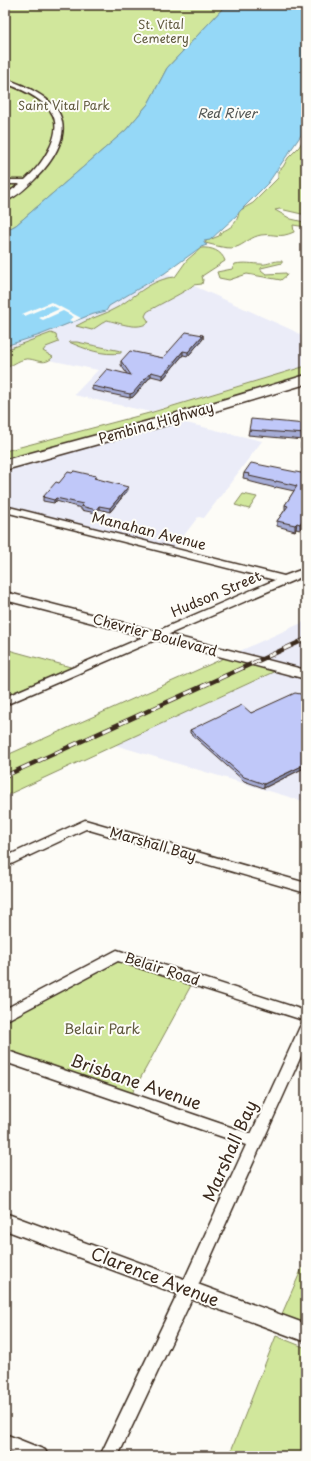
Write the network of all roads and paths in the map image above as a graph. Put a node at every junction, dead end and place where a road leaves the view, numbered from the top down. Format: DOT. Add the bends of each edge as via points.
graph roads {
  1 [pos="5,80"];
  2 [pos="5,182"];
  3 [pos="28,182"];
  4 [pos="5,198"];
  5 [pos="306,366"];
  6 [pos="306,378"];
  7 [pos="42,448"];
  8 [pos="5,451"];
  9 [pos="5,465"];
  10 [pos="5,509"];
  11 [pos="306,571"];
  12 [pos="286,580"];
  13 [pos="5,596"];
  14 [pos="156,635"];
  15 [pos="306,675"];
  16 [pos="5,701"];
  17 [pos="5,862"];
  18 [pos="306,888"];
  19 [pos="5,1016"];
  20 [pos="306,1016"];
  21 [pos="306,1029"];
  22 [pos="5,1056"];
  23 [pos="255,1142"];
  24 [pos="5,1221"];
  25 [pos="188,1290"];
  26 [pos="306,1333"];
  27 [pos="5,1442"];
  28 [pos="39,1456"];
  29 [pos="109,1456"];
  1 -- 3 [label="street" via="26,90 48,106 56,115 59,124 56,142 48,160"];
  2 -- 3 [label="street"];
  3 -- 4 [label="street"];
  5 -- 7 [label="main road, Pembina Highway"];
  6 -- 7 [label="main road, Pembina Highway" via="197,412"];
  7 -- 8 [label="main road, Pembina Highway"];
  7 -- 9 [label="main road, Pembina Highway"];
  10 -- 12 [label="street, Manahan Avenue"];
  11 -- 12 [label="street, Hudson Street"];
  12 -- 14 [label="street, Hudson Street"];
  13 -- 14 [label="street, Chevrier Boulevard"];
  14 -- 15 [label="street, Chevrier Boulevard"];
  14 -- 16 [label="street, Hudson Street"];
  17 -- 18 [label="street, Marshall Bay" via="85,824"];
  19 -- 20 [label="street, Belair Road" via="117,955"];
  21 -- 23 [label="street, Marshall Bay"];
  22 -- 23 [label="street, Brisbane Avenue"];
  23 -- 25 [label="street, Marshall Bay"];
  24 -- 25 [label="street, Clarence Avenue"];
  25 -- 26 [label="street, Clarence Avenue"];
  25 -- 29 [label="street, Marshall Bay"];
  27 -- 28 [label="street"];
}
